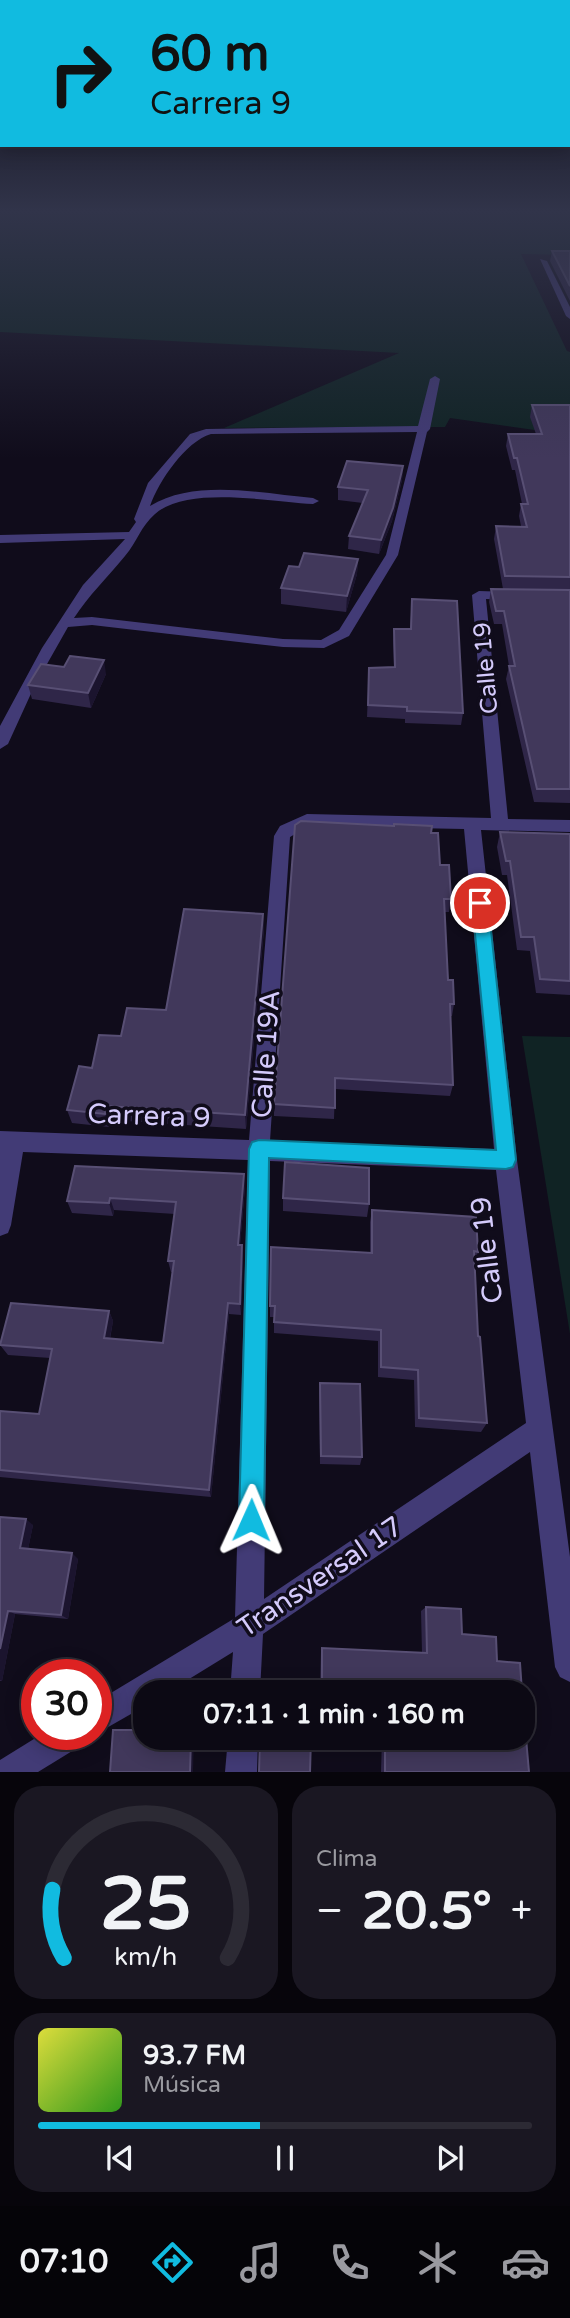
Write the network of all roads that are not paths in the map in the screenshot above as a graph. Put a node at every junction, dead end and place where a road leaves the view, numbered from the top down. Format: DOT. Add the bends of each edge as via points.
graph roads {
  1 [pos="560,294"];
  2 [pos="570,316"];
  3 [pos="435,379"];
  4 [pos="425,429"];
  5 [pos="313,501"];
  6 [pos="139,521"];
  7 [pos="135,535"];
  8 [pos="0,539"];
  9 [pos="531,596"];
  10 [pos="67,623"];
  11 [pos="0,744"];
  12 [pos="472,825"];
  13 [pos="500,825"];
  14 [pos="570,826"];
  15 [pos="7,1141"];
  16 [pos="259,1149"];
  17 [pos="506,1160"];
  18 [pos="0,1225"];
  19 [pos="539,1430"];
  20 [pos="249,1626"];
  21 [pos="570,1667"];
  22 [pos="246,1680"];
  23 [pos="112,1709"];
  24 [pos="45,1750"];
  25 [pos="242,1750"];
  26 [pos="9,1772"];
  27 [pos="241,1772"];
  1 -- 2 [label="street"];
  3 -- 4 [label="street"];
  4 -- 6 [label="street" via="210,431 194,436 152,485"];
  4 -- 10 [label="street" via="392,555 344,633 324,644 92,621"];
  5 -- 6 [label="street" via="194,496 161,504"];
  6 -- 7 [label="street"];
  7 -- 8 [label="street"];
  7 -- 10 [label="street" via="83,594"];
  9 -- 13 [label="street, Calle 19" via="479,596"];
  10 -- 11 [label="street" via="12,714"];
  12 -- 13 [label="street"];
  12 -- 16 [label="street, Calle 19A" via="307,820 282,836"];
  12 -- 17 [label="street, Calle 19"];
  13 -- 14 [label="street"];
  15 -- 16 [label="street, Carrera 9"];
  15 -- 18 [label="street"];
  16 -- 17 [label="street, Carrera 9"];
  16 -- 20 [label="street, Calle 19A"];
  17 -- 19 [label="street, Calle 19"];
  19 -- 20 [label="street, Transversal 17"];
  19 -- 21 [label="street, Calle 19"];
  20 -- 22 [label="street, Calle 19A"];
  20 -- 23 [label="street, Transversal 17"];
  24 -- 26 [label="street"];
  25 -- 27 [label="street"];
}
